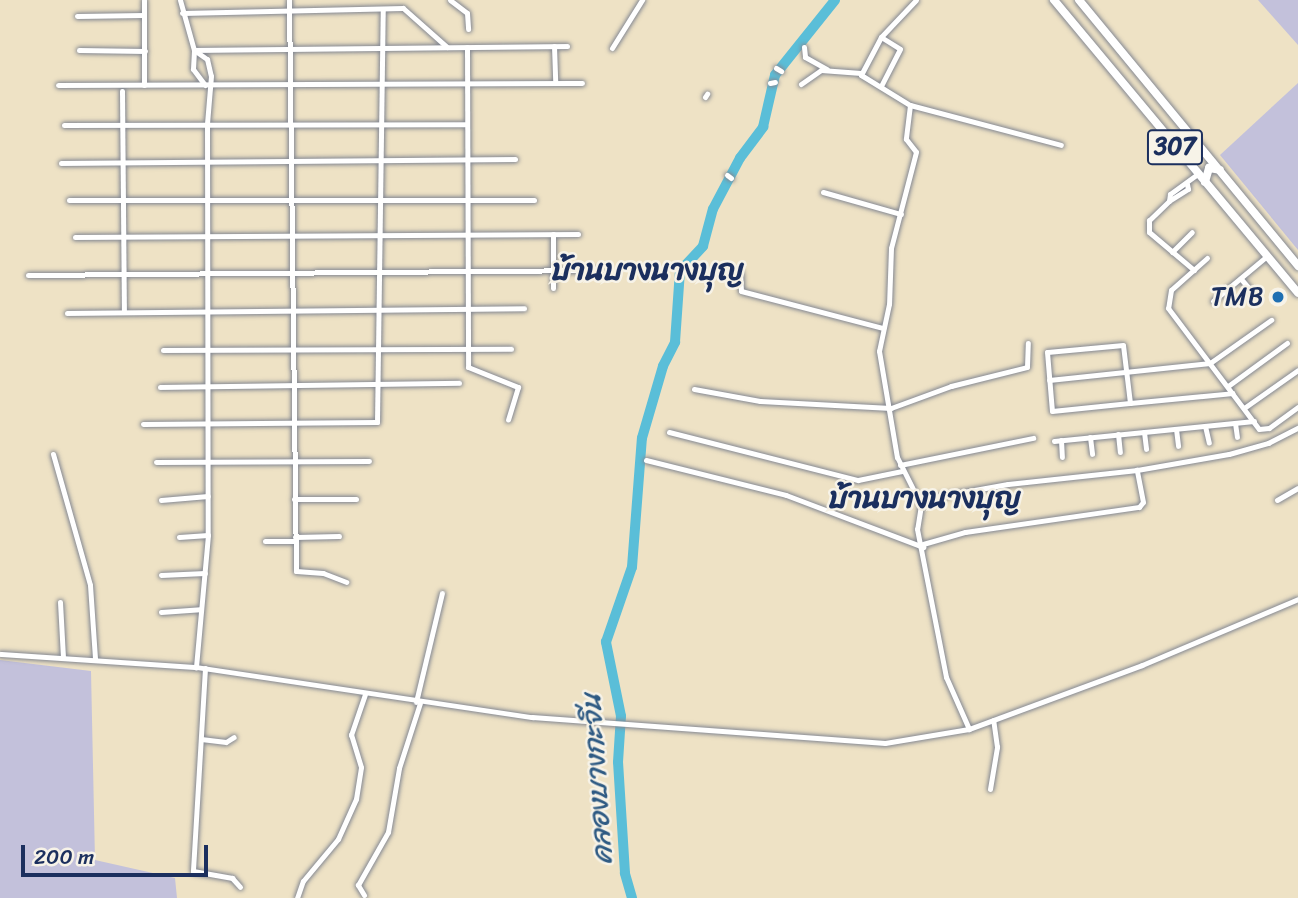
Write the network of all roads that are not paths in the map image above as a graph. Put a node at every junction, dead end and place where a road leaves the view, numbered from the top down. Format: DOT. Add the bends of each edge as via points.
graph roads {
  1 [pos="144,0"];
  2 [pos="180,0"];
  3 [pos="289,0"];
  4 [pos="450,0"];
  5 [pos="642,0"];
  6 [pos="903,0"];
  7 [pos="916,0"];
  8 [pos="1054,0"];
  9 [pos="1079,0"];
  10 [pos="911,6"];
  11 [pos="290,10"];
  12 [pos="383,10"];
  13 [pos="182,13"];
  14 [pos="144,15"];
  15 [pos="77,16"];
  16 [pos="468,29"];
  17 [pos="881,37"];
  18 [pos="554,46"];
  19 [pos="567,46"];
  20 [pos="382,47"];
  21 [pos="447,47"];
  22 [pos="467,47"];
  23 [pos="804,47"];
  24 [pos="291,48"];
  25 [pos="612,48"];
  26 [pos="79,50"];
  27 [pos="194,50"];
  28 [pos="145,51"];
  29 [pos="828,69"];
  30 [pos="861,73"];
  31 [pos="467,83"];
  32 [pos="555,83"];
  33 [pos="582,83"];
  34 [pos="801,84"];
  35 [pos="58,85"];
  36 [pos="144,85"];
  37 [pos="291,85"];
  38 [pos="382,85"];
  39 [pos="207,86"];
  40 [pos="881,86"];
  41 [pos="122,91"];
  42 [pos="910,105"];
  43 [pos="381,122"];
  44 [pos="291,123"];
  45 [pos="123,124"];
  46 [pos="207,124"];
  47 [pos="467,124"];
  48 [pos="64,125"];
  49 [pos="1195,139"];
  50 [pos="1061,145"];
  51 [pos="1179,152"];
  52 [pos="467,159"];
  53 [pos="515,159"];
  54 [pos="291,160"];
  55 [pos="381,160"];
  56 [pos="206,161"];
  57 [pos="124,162"];
  58 [pos="61,163"];
  59 [pos="1220,170"];
  60 [pos="1198,174"];
  61 [pos="1205,182"];
  62 [pos="823,192"];
  63 [pos="207,198"];
  64 [pos="292,198"];
  65 [pos="380,198"];
  66 [pos="467,198"];
  67 [pos="69,200"];
  68 [pos="124,200"];
  69 [pos="534,200"];
  70 [pos="901,214"];
  71 [pos="1192,232"];
  72 [pos="467,234"];
  73 [pos="554,234"];
  74 [pos="578,234"];
  75 [pos="292,235"];
  76 [pos="380,235"];
  77 [pos="124,236"];
  78 [pos="206,236"];
  79 [pos="75,237"];
  80 [pos="1172,252"];
  81 [pos="1267,256"];
  82 [pos="1208,258"];
  83 [pos="1298,266"];
  84 [pos="553,270"];
  85 [pos="601,270"];
  86 [pos="1194,270"];
  87 [pos="467,271"];
  88 [pos="379,272"];
  89 [pos="740,272"];
  90 [pos="124,273"];
  91 [pos="206,273"];
  92 [pos="292,273"];
  93 [pos="28,275"];
  94 [pos="1241,279"];
  95 [pos="553,288"];
  96 [pos="1253,293"];
  97 [pos="1298,293"];
  98 [pos="1213,301"];
  99 [pos="468,308"];
  100 [pos="524,308"];
  101 [pos="292,310"];
  102 [pos="379,310"];
  103 [pos="207,311"];
  104 [pos="124,312"];
  105 [pos="67,313"];
  106 [pos="1271,320"];
  107 [pos="883,328"];
  108 [pos="1028,343"];
  109 [pos="1287,343"];
  110 [pos="293,348"];
  111 [pos="378,348"];
  112 [pos="207,349"];
  113 [pos="468,349"];
  114 [pos="511,349"];
  115 [pos="163,350"];
  116 [pos="1210,363"];
  117 [pos="1298,370"];
  118 [pos="1127,372"];
  119 [pos="1049,380"];
  120 [pos="459,383"];
  121 [pos="293,386"];
  122 [pos="377,386"];
  123 [pos="1228,386"];
  124 [pos="160,387"];
  125 [pos="208,387"];
  126 [pos="694,389"];
  127 [pos="1233,393"];
  128 [pos="1130,403"];
  129 [pos="1298,407"];
  130 [pos="891,408"];
  131 [pos="1244,408"];
  132 [pos="508,419"];
  133 [pos="1254,421"];
  134 [pos="1235,423"];
  135 [pos="143,424"];
  136 [pos="293,424"];
  137 [pos="207,425"];
  138 [pos="1205,426"];
  139 [pos="1298,428"];
  140 [pos="1176,429"];
  141 [pos="669,432"];
  142 [pos="1144,432"];
  143 [pos="1118,434"];
  144 [pos="1090,437"];
  145 [pos="1237,437"];
  146 [pos="1033,438"];
  147 [pos="1209,443"];
  148 [pos="1178,446"];
  149 [pos="1146,449"];
  150 [pos="1120,452"];
  151 [pos="53,454"];
  152 [pos="1092,454"];
  153 [pos="1062,457"];
  154 [pos="646,460"];
  155 [pos="293,461"];
  156 [pos="369,461"];
  157 [pos="156,462"];
  158 [pos="208,462"];
  159 [pos="901,468"];
  160 [pos="1137,470"];
  161 [pos="1298,488"];
  162 [pos="208,496"];
  163 [pos="294,499"];
  164 [pos="356,499"];
  165 [pos="161,500"];
  166 [pos="1277,500"];
  167 [pos="921,505"];
  168 [pos="208,535"];
  169 [pos="339,536"];
  170 [pos="179,537"];
  171 [pos="295,539"];
  172 [pos="265,541"];
  173 [pos="923,545"];
  174 [pos="205,573"];
  175 [pos="162,575"];
  176 [pos="346,582"];
  177 [pos="442,593"];
  178 [pos="1298,599"];
  179 [pos="60,602"];
  180 [pos="201,609"];
  181 [pos="161,612"];
  182 [pos="0,654"];
  183 [pos="62,657"];
  184 [pos="95,659"];
  185 [pos="196,667"];
  186 [pos="205,668"];
  187 [pos="365,694"];
  188 [pos="418,703"];
  189 [pos="993,720"];
  190 [pos="969,729"];
  191 [pos="234,737"];
  192 [pos="201,740"];
  193 [pos="990,789"];
  194 [pos="240,887"];
  195 [pos="364,895"];
  196 [pos="297,898"];
  1 -- 14 [label="street"];
  2 -- 13 [label="street"];
  3 -- 11 [label="street"];
  4 -- 16 [label="street" via="467,13"];
  5 -- 25 [label="street"];
  6 -- 10 [label="street"];
  7 -- 10 [label="street"];
  8 -- 51 [label="main road, 307"];
  9 -- 49 [label="main road, 307"];
  10 -- 17 [label="street"];
  11 -- 12 [label="street"];
  11 -- 13 [label="street"];
  11 -- 24 [label="street"];
  12 -- 20 [label="street"];
  12 -- 21 [label="street" via="405,9"];
  13 -- 27 [label="street"];
  14 -- 15 [label="street"];
  14 -- 28 [label="street"];
  17 -- 30 [label="street"];
  17 -- 40 [label="street" via="900,49"];
  18 -- 19 [label="street"];
  18 -- 22 [label="street"];
  18 -- 32 [label="street"];
  20 -- 21 [label="street"];
  20 -- 24 [label="street"];
  20 -- 38 [label="street"];
  21 -- 22 [label="street"];
  22 -- 31 [label="street"];
  23 -- 29 [label="street" via="805,57"];
  24 -- 27 [label="street"];
  24 -- 37 [label="street"];
  26 -- 28 [label="street"];
  27 -- 39 [label="street" via="193,69"];
  27 -- 39 [label="street" via="210,66"];
  28 -- 36 [label="street"];
  29 -- 30 [label="street"];
  29 -- 34 [label="street" via="813,73"];
  30 -- 40 [label="street"];
  31 -- 32 [label="street"];
  31 -- 38 [label="street"];
  31 -- 47 [label="street"];
  32 -- 33 [label="street"];
  35 -- 36 [label="street"];
  36 -- 39 [label="street"];
  37 -- 38 [label="street"];
  37 -- 39 [label="street"];
  37 -- 44 [label="street"];
  38 -- 43 [label="street"];
  39 -- 46 [label="street"];
  40 -- 42 [label="street"];
  41 -- 45 [label="street"];
  42 -- 50 [label="street"];
  42 -- 70 [label="street" via="906,139 916,152"];
  43 -- 44 [label="street"];
  43 -- 47 [label="street"];
  43 -- 55 [label="street"];
  44 -- 46 [label="street"];
  44 -- 54 [label="street"];
  45 -- 46 [label="street"];
  45 -- 48 [label="street"];
  45 -- 57 [label="street"];
  46 -- 56 [label="street"];
  47 -- 52 [label="street"];
  49 -- 51 [label="main road" via="1195,153"];
  49 -- 59 [label="main road, 307"];
  51 -- 60 [label="main road, 307"];
  52 -- 53 [label="street"];
  52 -- 55 [label="street"];
  52 -- 66 [label="street"];
  54 -- 55 [label="street"];
  54 -- 56 [label="street"];
  54 -- 64 [label="street"];
  55 -- 65 [label="street"];
  56 -- 57 [label="street"];
  56 -- 63 [label="street"];
  57 -- 58 [label="street"];
  57 -- 68 [label="street"];
  59 -- 61 [label="main road" via="1209,167"];
  59 -- 83 [label="main road, 307"];
  60 -- 61 [label="main road, 307"];
  60 -- 80 [label="street" via="1187,184 1188,189 1169,201 1147,225 1151,235"];
  61 -- 81 [label="main road, 307"];
  62 -- 70 [label="street"];
  63 -- 64 [label="street"];
  63 -- 68 [label="street"];
  63 -- 78 [label="street"];
  64 -- 65 [label="street"];
  64 -- 75 [label="street"];
  65 -- 66 [label="street"];
  65 -- 76 [label="street"];
  66 -- 69 [label="street"];
  66 -- 72 [label="street"];
  67 -- 68 [label="street"];
  68 -- 77 [label="street"];
  70 -- 107 [label="street" via="891,248 889,304"];
  71 -- 80 [label="street"];
  72 -- 73 [label="street"];
  72 -- 76 [label="street"];
  72 -- 87 [label="street"];
  73 -- 74 [label="street"];
  73 -- 84 [label="street"];
  75 -- 76 [label="street"];
  75 -- 78 [label="street"];
  75 -- 92 [label="street"];
  76 -- 88 [label="street"];
  77 -- 78 [label="street"];
  77 -- 79 [label="street"];
  77 -- 90 [label="street"];
  78 -- 91 [label="street"];
  80 -- 86 [label="street"];
  81 -- 94 [label="street"];
  81 -- 97 [label="main road, 307"];
  82 -- 86 [label="street"];
  84 -- 85 [label="street"];
  84 -- 87 [label="street"];
  84 -- 95 [label="street"];
  86 -- 116 [label="street" via="1171,290 1165,302"];
  87 -- 88 [label="street"];
  87 -- 99 [label="street"];
  88 -- 92 [label="street"];
  88 -- 102 [label="street"];
  89 -- 107 [label="street" via="741,291"];
  90 -- 91 [label="street"];
  90 -- 93 [label="street"];
  90 -- 104 [label="street"];
  91 -- 92 [label="street"];
  91 -- 103 [label="street"];
  92 -- 101 [label="street"];
  94 -- 96 [label="street"];
  94 -- 98 [label="street"];
  99 -- 100 [label="street"];
  99 -- 102 [label="street"];
  99 -- 113 [label="street"];
  101 -- 102 [label="street"];
  101 -- 103 [label="street"];
  101 -- 110 [label="street"];
  102 -- 111 [label="street"];
  103 -- 104 [label="street"];
  103 -- 112 [label="street"];
  104 -- 105 [label="street"];
  106 -- 116 [label="street"];
  107 -- 130 [label="street" via="879,351"];
  108 -- 130 [label="street" via="1027,367 951,386"];
  109 -- 123 [label="street"];
  110 -- 111 [label="street"];
  110 -- 112 [label="street"];
  110 -- 121 [label="street"];
  111 -- 113 [label="street"];
  111 -- 122 [label="street"];
  112 -- 115 [label="street"];
  112 -- 125 [label="street"];
  113 -- 114 [label="street"];
  113 -- 132 [label="street" via="468,367 518,387"];
  116 -- 118 [label="street"];
  116 -- 123 [label="street"];
  117 -- 131 [label="street"];
  118 -- 119 [label="street"];
  118 -- 119 [label="street" via="1123,345 1046,352"];
  118 -- 128 [label="street"];
  119 -- 128 [label="street" via="1052,411"];
  120 -- 122 [label="street"];
  121 -- 122 [label="street"];
  121 -- 125 [label="street"];
  121 -- 136 [label="street"];
  122 -- 136 [label="street" via="377,422"];
  123 -- 127 [label="street"];
  124 -- 125 [label="street"];
  125 -- 137 [label="street"];
  126 -- 130 [label="street" via="760,401"];
  127 -- 128 [label="street"];
  127 -- 131 [label="street"];
  129 -- 133 [label="street" via="1264,430"];
  130 -- 159 [label="street"];
  131 -- 133 [label="street"];
  133 -- 134 [label="street"];
  134 -- 138 [label="street"];
  134 -- 145 [label="street"];
  135 -- 137 [label="street"];
  136 -- 137 [label="street"];
  136 -- 155 [label="street"];
  137 -- 158 [label="street"];
  138 -- 140 [label="street"];
  138 -- 147 [label="street"];
  139 -- 160 [label="street" via="1229,454"];
  140 -- 142 [label="street"];
  140 -- 148 [label="street"];
  141 -- 159 [label="street" via="858,480"];
  142 -- 143 [label="street"];
  142 -- 149 [label="street"];
  143 -- 144 [label="street"];
  143 -- 150 [label="street"];
  144 -- 152 [label="street"];
  144 -- 153 [label="street" via="1058,440"];
  146 -- 159 [label="street"];
  151 -- 184 [label="street" via="90,585"];
  154 -- 173 [label="street" via="786,495"];
  155 -- 156 [label="street"];
  155 -- 158 [label="street"];
  155 -- 163 [label="street"];
  157 -- 158 [label="street"];
  158 -- 162 [label="street"];
  159 -- 167 [label="street"];
  160 -- 167 [label="street" via="1008,484 930,499"];
  160 -- 173 [label="street" via="1143,502 1139,507 965,532"];
  161 -- 166 [label="street"];
  162 -- 165 [label="street"];
  162 -- 168 [label="street"];
  163 -- 164 [label="street"];
  163 -- 171 [label="street"];
  167 -- 173 [label="street" via="917,528"];
  168 -- 170 [label="street"];
  168 -- 174 [label="street"];
  169 -- 171 [label="street"];
  171 -- 172 [label="street"];
  171 -- 176 [label="street" via="296,570"];
  173 -- 190 [label="street" via="946,677"];
  174 -- 175 [label="street"];
  174 -- 180 [label="street"];
  177 -- 188 [label="street"];
  178 -- 189 [label="street" via="1142,665"];
  179 -- 183 [label="street"];
  180 -- 181 [label="street"];
  180 -- 185 [label="street"];
  182 -- 183 [label="street"];
  183 -- 184 [label="street"];
  184 -- 185 [label="street"];
  185 -- 186 [label="street"];
  186 -- 187 [label="street"];
  186 -- 192 [label="street"];
  187 -- 188 [label="street"];
  187 -- 196 [label="street" via="351,735 361,767 356,800 338,839 303,881"];
  188 -- 190 [label="street" via="616,724 886,743"];
  188 -- 195 [label="street" via="399,768 388,832 358,885"];
  189 -- 190 [label="street"];
  189 -- 193 [label="street" via="997,747"];
  191 -- 192 [label="street" via="226,742"];
  192 -- 194 [label="street" via="193,871 232,878"];
}
